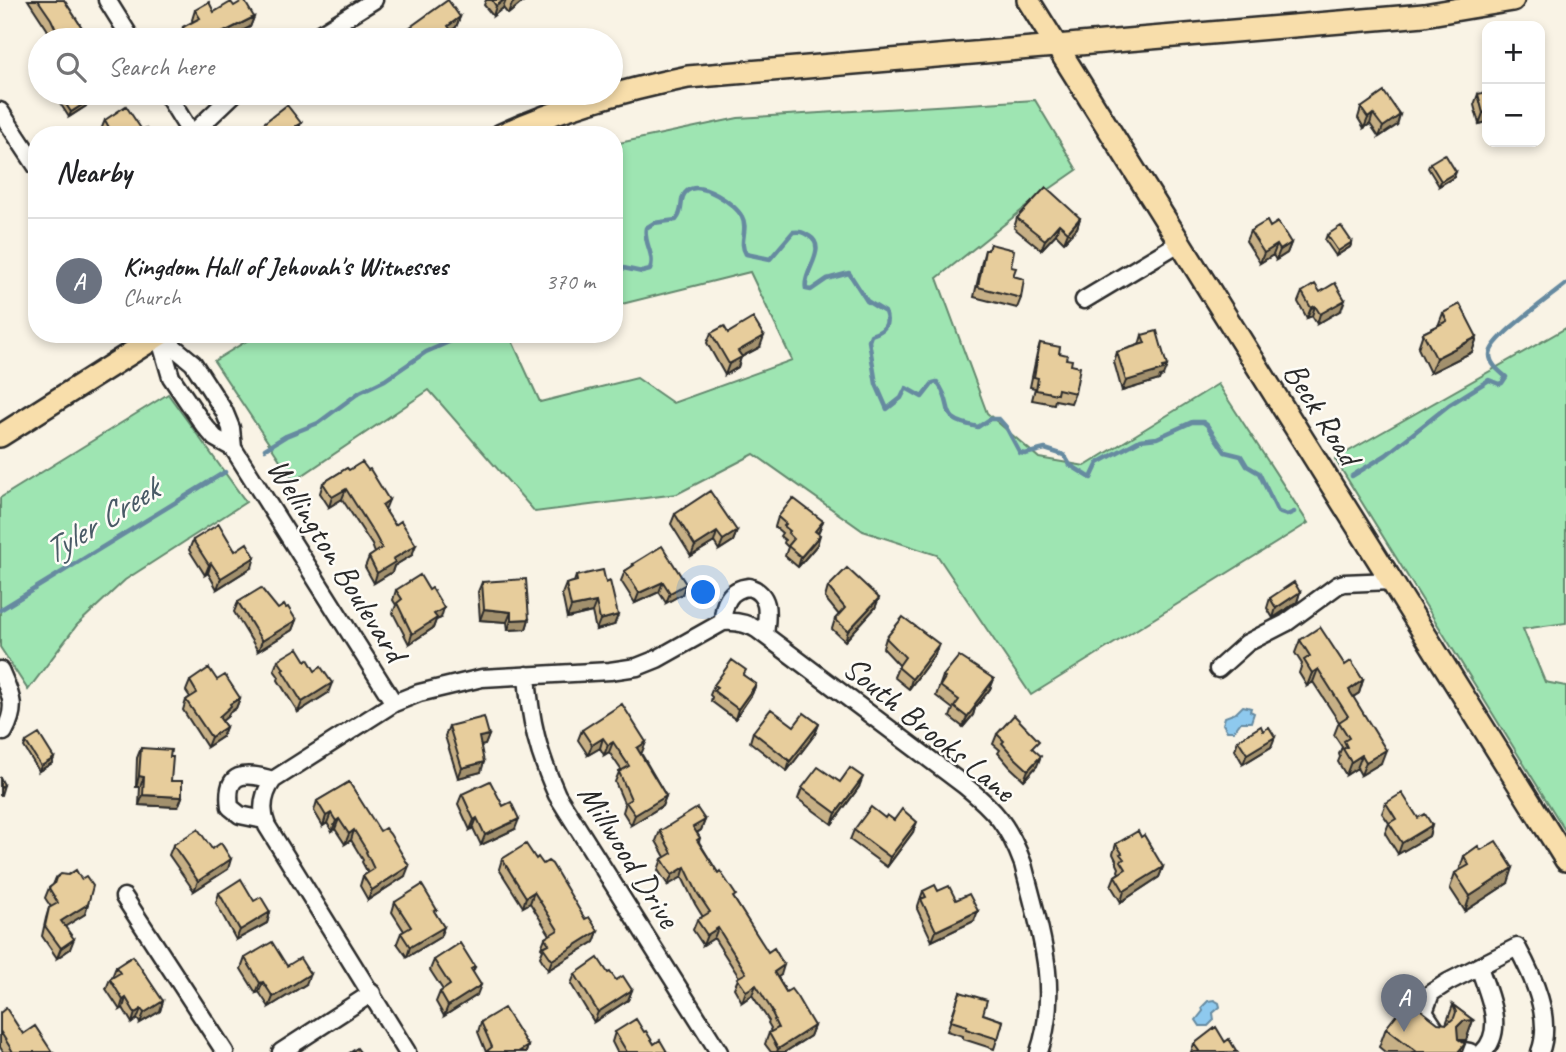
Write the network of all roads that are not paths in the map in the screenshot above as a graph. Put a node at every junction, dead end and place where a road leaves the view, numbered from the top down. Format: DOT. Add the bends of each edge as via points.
graph roads {
  1 [pos="107,0"];
  2 [pos="374,0"];
  3 [pos="1028,0"];
  4 [pos="1513,0"];
  5 [pos="124,28"];
  6 [pos="329,28"];
  7 [pos="1055,46"];
  8 [pos="623,92"];
  9 [pos="173,105"];
  10 [pos="223,105"];
  11 [pos="580,105"];
  12 [pos="0,111"];
  13 [pos="186,126"];
  14 [pos="201,126"];
  15 [pos="524,126"];
  16 [pos="28,153"];
  17 [pos="1179,243"];
  18 [pos="1084,300"];
  19 [pos="146,343"];
  20 [pos="161,343"];
  21 [pos="169,343"];
  22 [pos="0,436"];
  23 [pos="233,448"];
  24 [pos="1392,581"];
  25 [pos="723,622"];
  26 [pos="765,635"];
  27 [pos="1217,669"];
  28 [pos="0,670"];
  29 [pos="527,675"];
  30 [pos="394,703"];
  31 [pos="4,732"];
  32 [pos="272,780"];
  33 [pos="264,820"];
  34 [pos="1566,859"];
  35 [pos="124,897"];
  36 [pos="1479,967"];
  37 [pos="372,993"];
  38 [pos="1438,1033"];
  39 [pos="225,1052"];
  40 [pos="281,1052"];
  41 [pos="407,1052"];
  42 [pos="719,1052"];
  43 [pos="1039,1052"];
  44 [pos="1483,1052"];
  45 [pos="1540,1052"];
  1 -- 5 [label="street"];
  2 -- 6 [label="street"];
  3 -- 7 [label="main road, Beck Road"];
  4 -- 7 [label="main road" via="1424,15"];
  7 -- 8 [label="main road" via="688,77"];
  7 -- 17 [label="main road, Beck Road"];
  9 -- 13 [label="street"];
  10 -- 14 [label="street"];
  11 -- 15 [label="main road"];
  12 -- 16 [label="street"];
  17 -- 18 [label="street"];
  17 -- 24 [label="main road, Beck Road"];
  19 -- 22 [label="main road"];
  20 -- 23 [label="street, Wellington Boulevard" via="171,377 203,424"];
  21 -- 23 [label="street, Wellington Boulevard" via="194,363 224,411"];
  23 -- 30 [label="street, Wellington Boulevard"];
  24 -- 27 [label="street" via="1338,585 1286,623 1247,643"];
  24 -- 34 [label="main road, Beck Road"];
  25 -- 26 [label="street, South Brooks Lane" via="742,622"];
  25 -- 26 [label="street" via="723,607 730,596 742,588 755,589 767,605"];
  25 -- 29 [label="street" via="636,667"];
  26 -- 43 [label="street, South Brooks Lane" via="990,806 1004,824 1023,864 1049,972 1048,1017"];
  28 -- 31 [label="street" via="12,698 12,717"];
  29 -- 30 [label="street" via="464,681"];
  29 -- 42 [label="street, Millwood Drive" via="534,734 557,795"];
  30 -- 32 [label="street"];
  32 -- 33 [label="street" via="263,799"];
  32 -- 33 [label="street" via="243,775 228,791 230,807 240,815"];
  33 -- 37 [label="street"];
  35 -- 39 [label="street"];
  36 -- 38 [label="street" via="1431,993 1424,1012"];
  36 -- 44 [label="street" via="1495,1022 1490,1044"];
  36 -- 45 [label="street" via="1517,947 1544,1016"];
  37 -- 40 [label="street"];
  37 -- 41 [label="street"];
}
